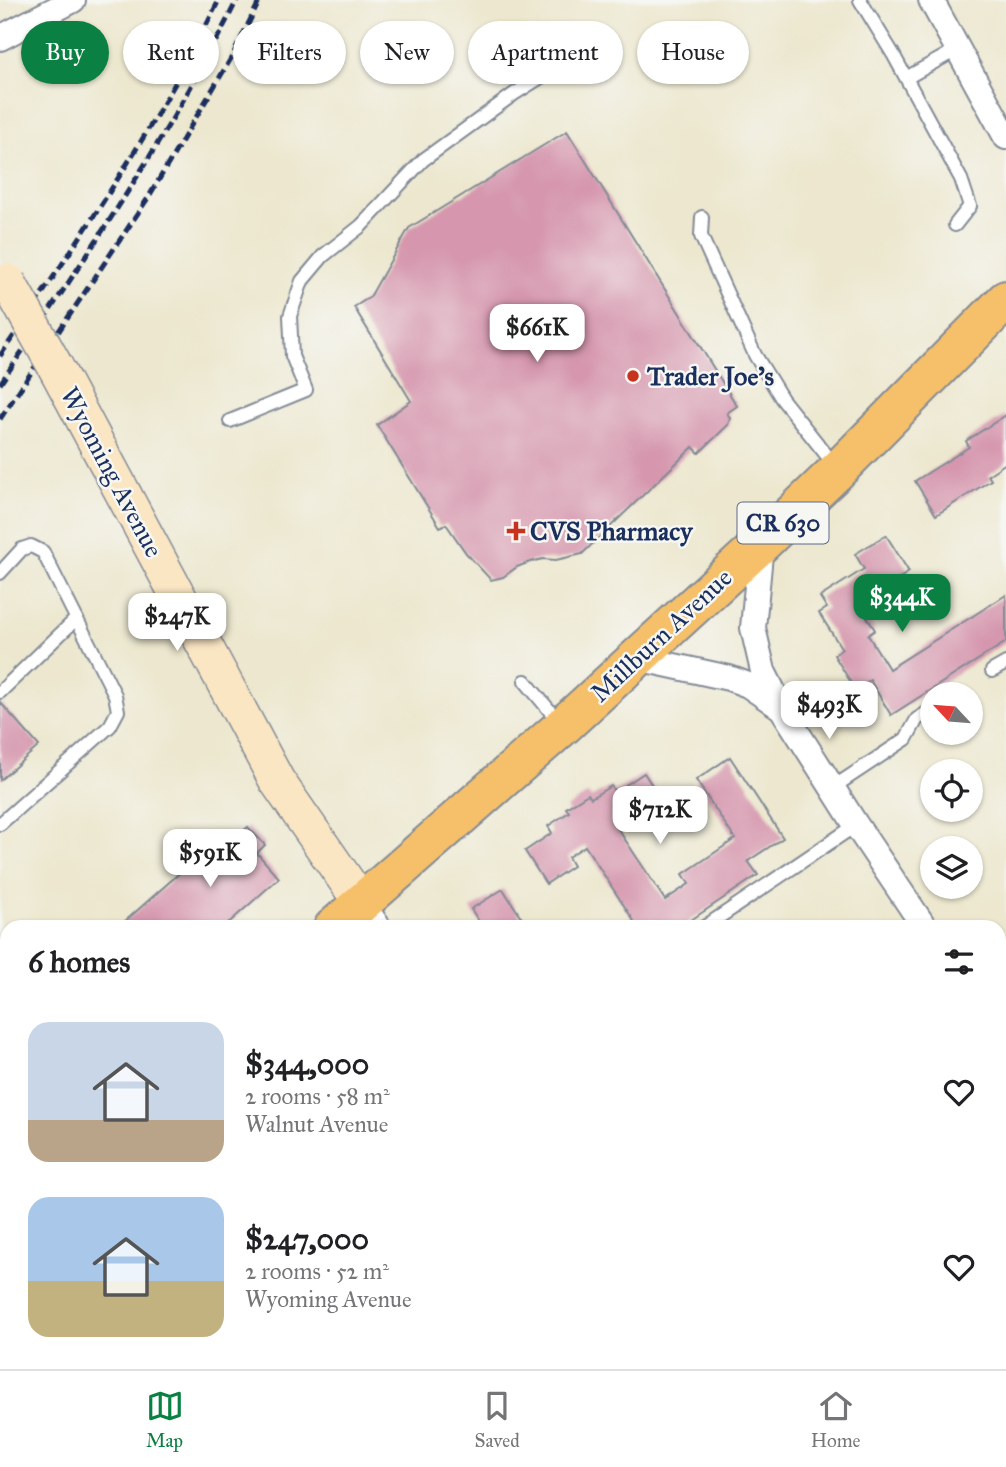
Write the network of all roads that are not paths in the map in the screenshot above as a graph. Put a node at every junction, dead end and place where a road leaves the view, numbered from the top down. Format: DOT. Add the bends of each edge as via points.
graph roads {
  1 [pos="73,0"];
  2 [pos="860,0"];
  3 [pos="931,0"];
  4 [pos="0,38"];
  5 [pos="958,49"];
  6 [pos="906,78"];
  7 [pos="530,84"];
  8 [pos="1006,137"];
  9 [pos="702,217"];
  10 [pos="955,225"];
  11 [pos="4,273"];
  12 [pos="1002,309"];
  13 [pos="230,421"];
  14 [pos="838,470"];
  15 [pos="761,544"];
  16 [pos="0,573"];
  17 [pos="76,619"];
  18 [pos="637,658"];
  19 [pos="1006,663"];
  20 [pos="992,671"];
  21 [pos="525,681"];
  22 [pos="0,692"];
  23 [pos="781,707"];
  24 [pos="920,717"];
  25 [pos="562,726"];
  26 [pos="832,788"];
  27 [pos="0,824"];
  28 [pos="856,825"];
  29 [pos="370,915"];
  30 [pos="715,920"];
  31 [pos="920,920"];
  1 -- 4 [label="street"];
  2 -- 6 [label="lane"];
  3 -- 5 [label="street"];
  5 -- 6 [label="lane"];
  5 -- 8 [label="street"];
  6 -- 10 [label="lane" via="961,179 970,206"];
  7 -- 13 [label="lane" via="423,160 361,226 323,256 302,281 290,316 292,356 306,390"];
  9 -- 14 [label="lane" via="701,236 755,355 782,399"];
  11 -- 29 [label="main road, Wyoming Avenue, bridge" via="277,781"];
  12 -- 14 [label="main road, Millburn Avenue / CR 630"];
  14 -- 15 [label="main road, Millburn Avenue / CR 630"];
  15 -- 18 [label="main road, Millburn Avenue / CR 630"];
  15 -- 23 [label="street" via="753,628 764,671"];
  16 -- 17 [label="lane" via="22,549 37,547"];
  17 -- 22 [label="lane"];
  17 -- 27 [label="lane" via="115,695 118,711 110,726"];
  18 -- 23 [label="street" via="729,678"];
  18 -- 25 [label="main road, Millburn Avenue / CR 630"];
  19 -- 20 [label="lane"];
  21 -- 25 [label="lane"];
  23 -- 26 [label="street"];
  24 -- 26 [label="lane" via="906,739"];
  25 -- 29 [label="main road, Millburn Avenue / CR 630"];
  26 -- 28 [label="street"];
  28 -- 30 [label="lane"];
  28 -- 31 [label="street"];
}
